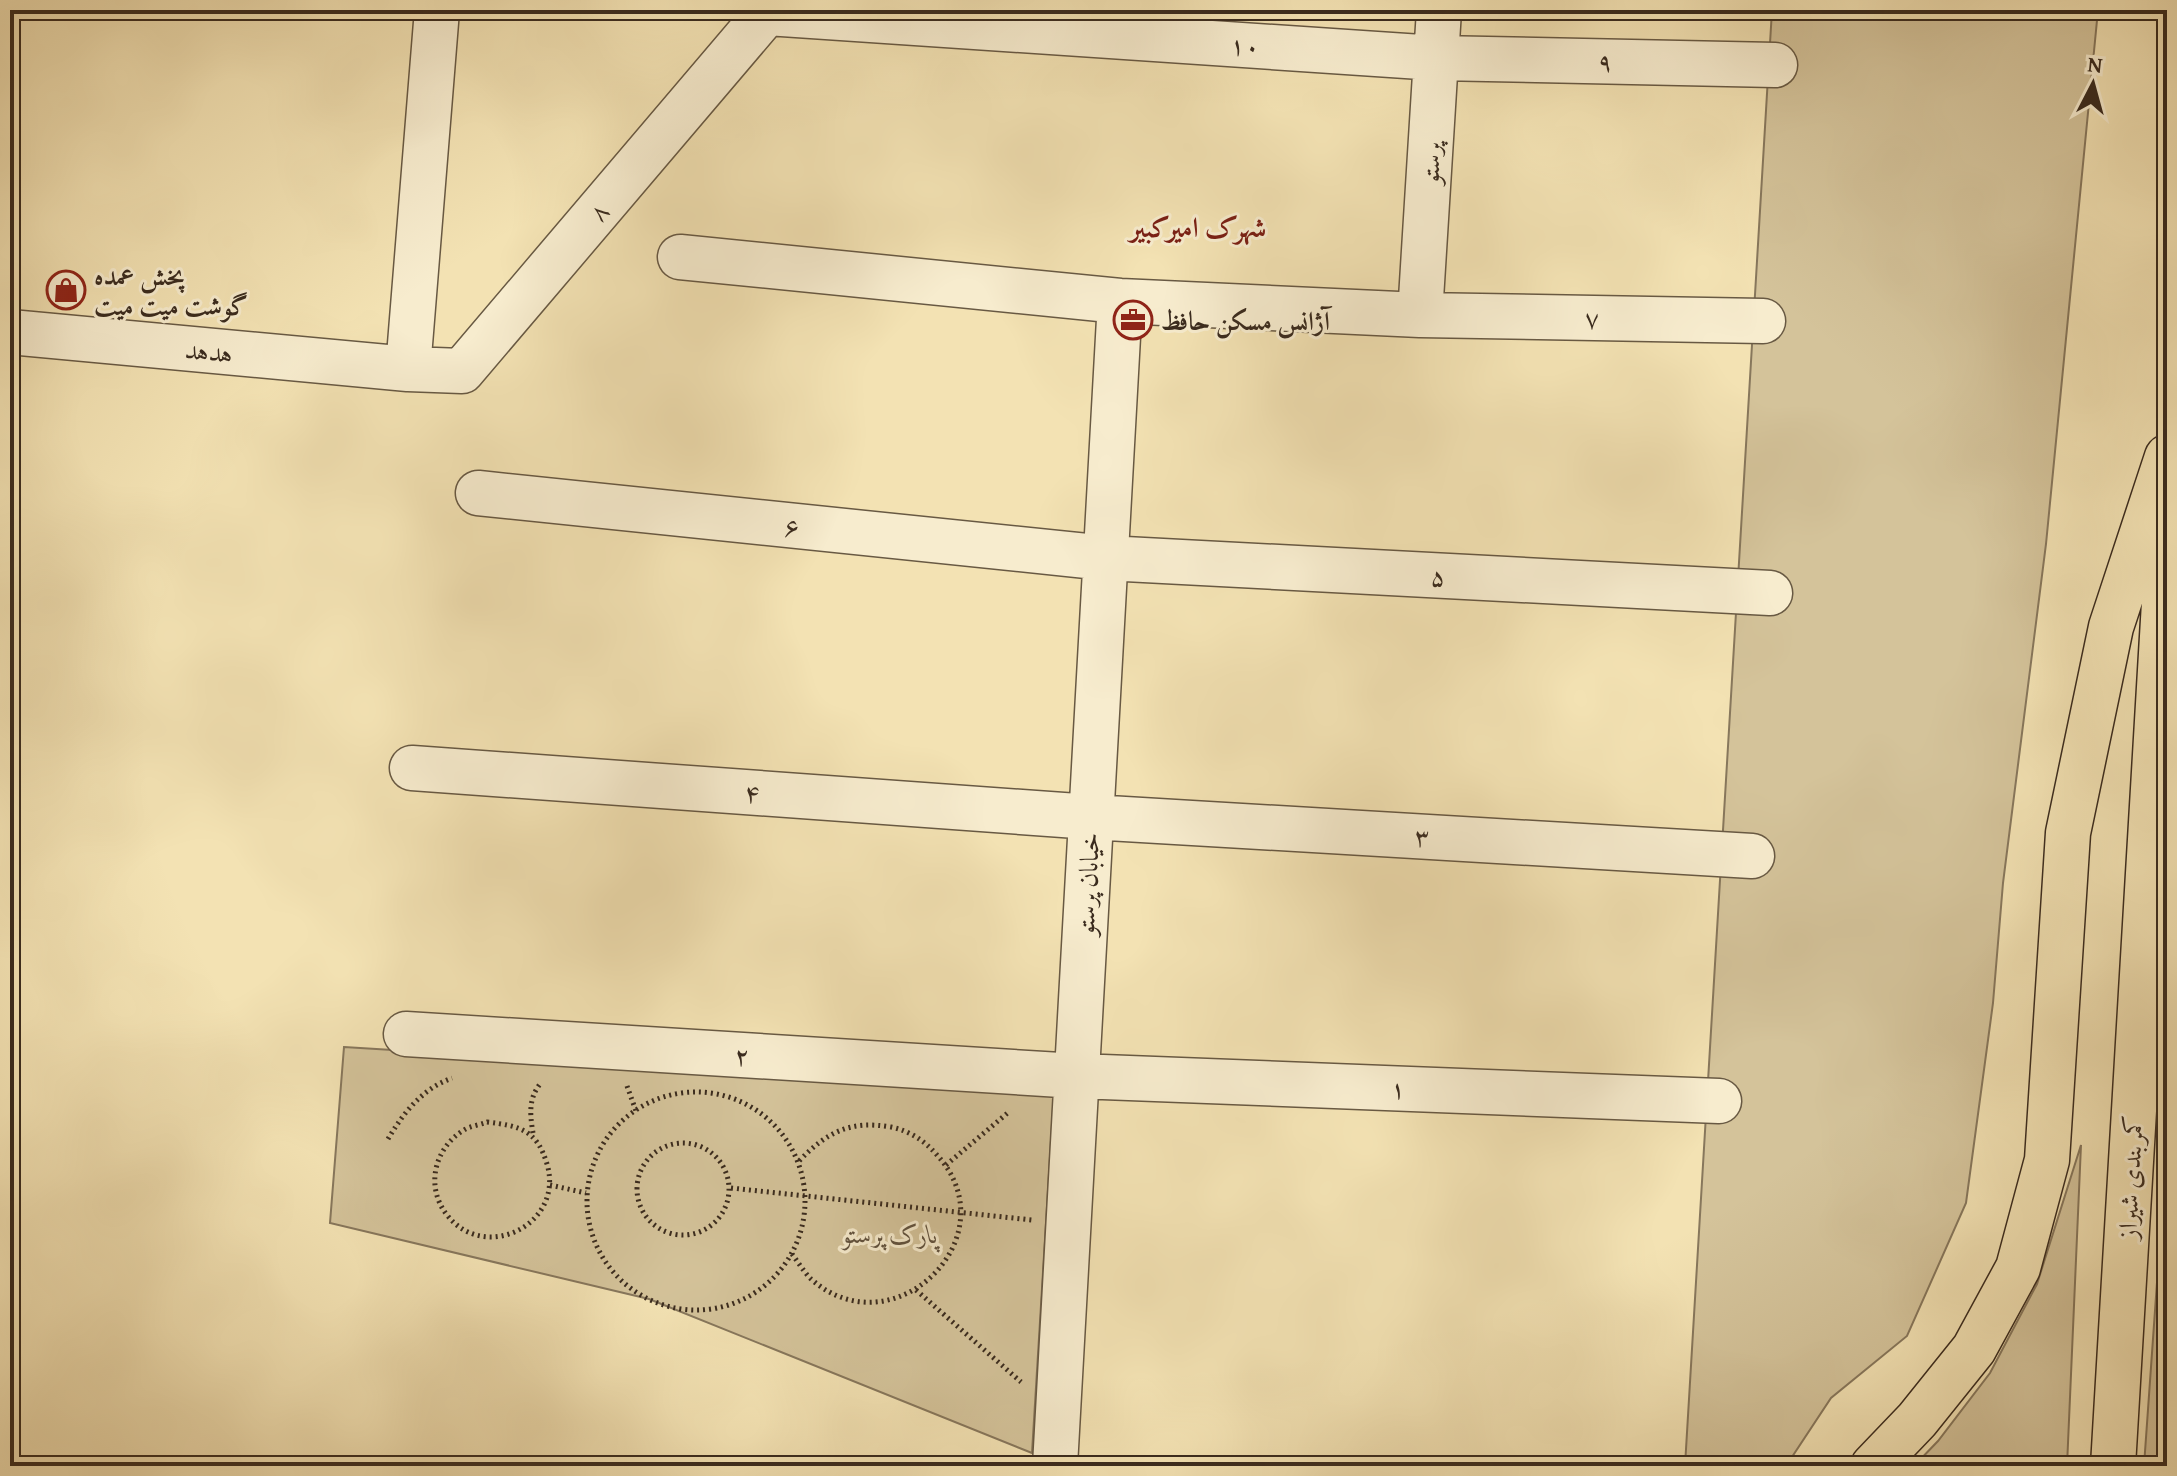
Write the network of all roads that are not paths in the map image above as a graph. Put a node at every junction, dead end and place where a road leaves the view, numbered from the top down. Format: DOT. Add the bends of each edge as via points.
graph roads {
  1 [pos="437,10"];
  2 [pos="1439,10"];
  3 [pos="768,12"];
  4 [pos="1436,58"];
  5 [pos="1775,65"];
  6 [pos="680,257"];
  7 [pos="1120,301"];
  8 [pos="1420,315"];
  9 [pos="1763,321"];
  10 [pos="10,332"];
  11 [pos="408,369"];
  12 [pos="2167,457"];
  13 [pos="478,493"];
  14 [pos="2167,552"];
  15 [pos="1106,558"];
  16 [pos="1770,593"];
  17 [pos="412,768"];
  18 [pos="1091,817"];
  19 [pos="1752,856"];
  20 [pos="406,1034"];
  21 [pos="1066,1075"];
  22 [pos="1719,1101"];
  23 [pos="1055,1466"];
  24 [pos="1873,1466"];
  25 [pos="2113,1466"];
  1 -- 11 [label="street"];
  2 -- 4 [label="street, پرستو"];
  3 -- 4 [label="street, ۱۰"];
  3 -- 11 [label="street, ۸" via="462,371"];
  4 -- 5 [label="street, ۹"];
  4 -- 8 [label="street, پرستو"];
  6 -- 7 [label="street"];
  7 -- 8 [label="street, ۷"];
  7 -- 15 [label="street, خیابان پرستو"];
  8 -- 9 [label="street, ۷"];
  10 -- 11 [label="street, هدهد"];
  12 -- 24 [label="highway" via="2111,627 2068,833 2047,1160 2018,1268 1974,1349"];
  13 -- 15 [label="street, ۶"];
  14 -- 25 [label="highway, کمربندی شیراز"];
  15 -- 16 [label="street, ۵"];
  15 -- 18 [label="street, خیابان پرستو"];
  17 -- 18 [label="street, ۴"];
  18 -- 19 [label="street, ۳"];
  18 -- 21 [label="street, خیابان پرستو"];
  20 -- 21 [label="street, ۲"];
  21 -- 22 [label="street, ۱"];
  21 -- 23 [label="street, خیابان پرستو" via="1069,1224"];
}
